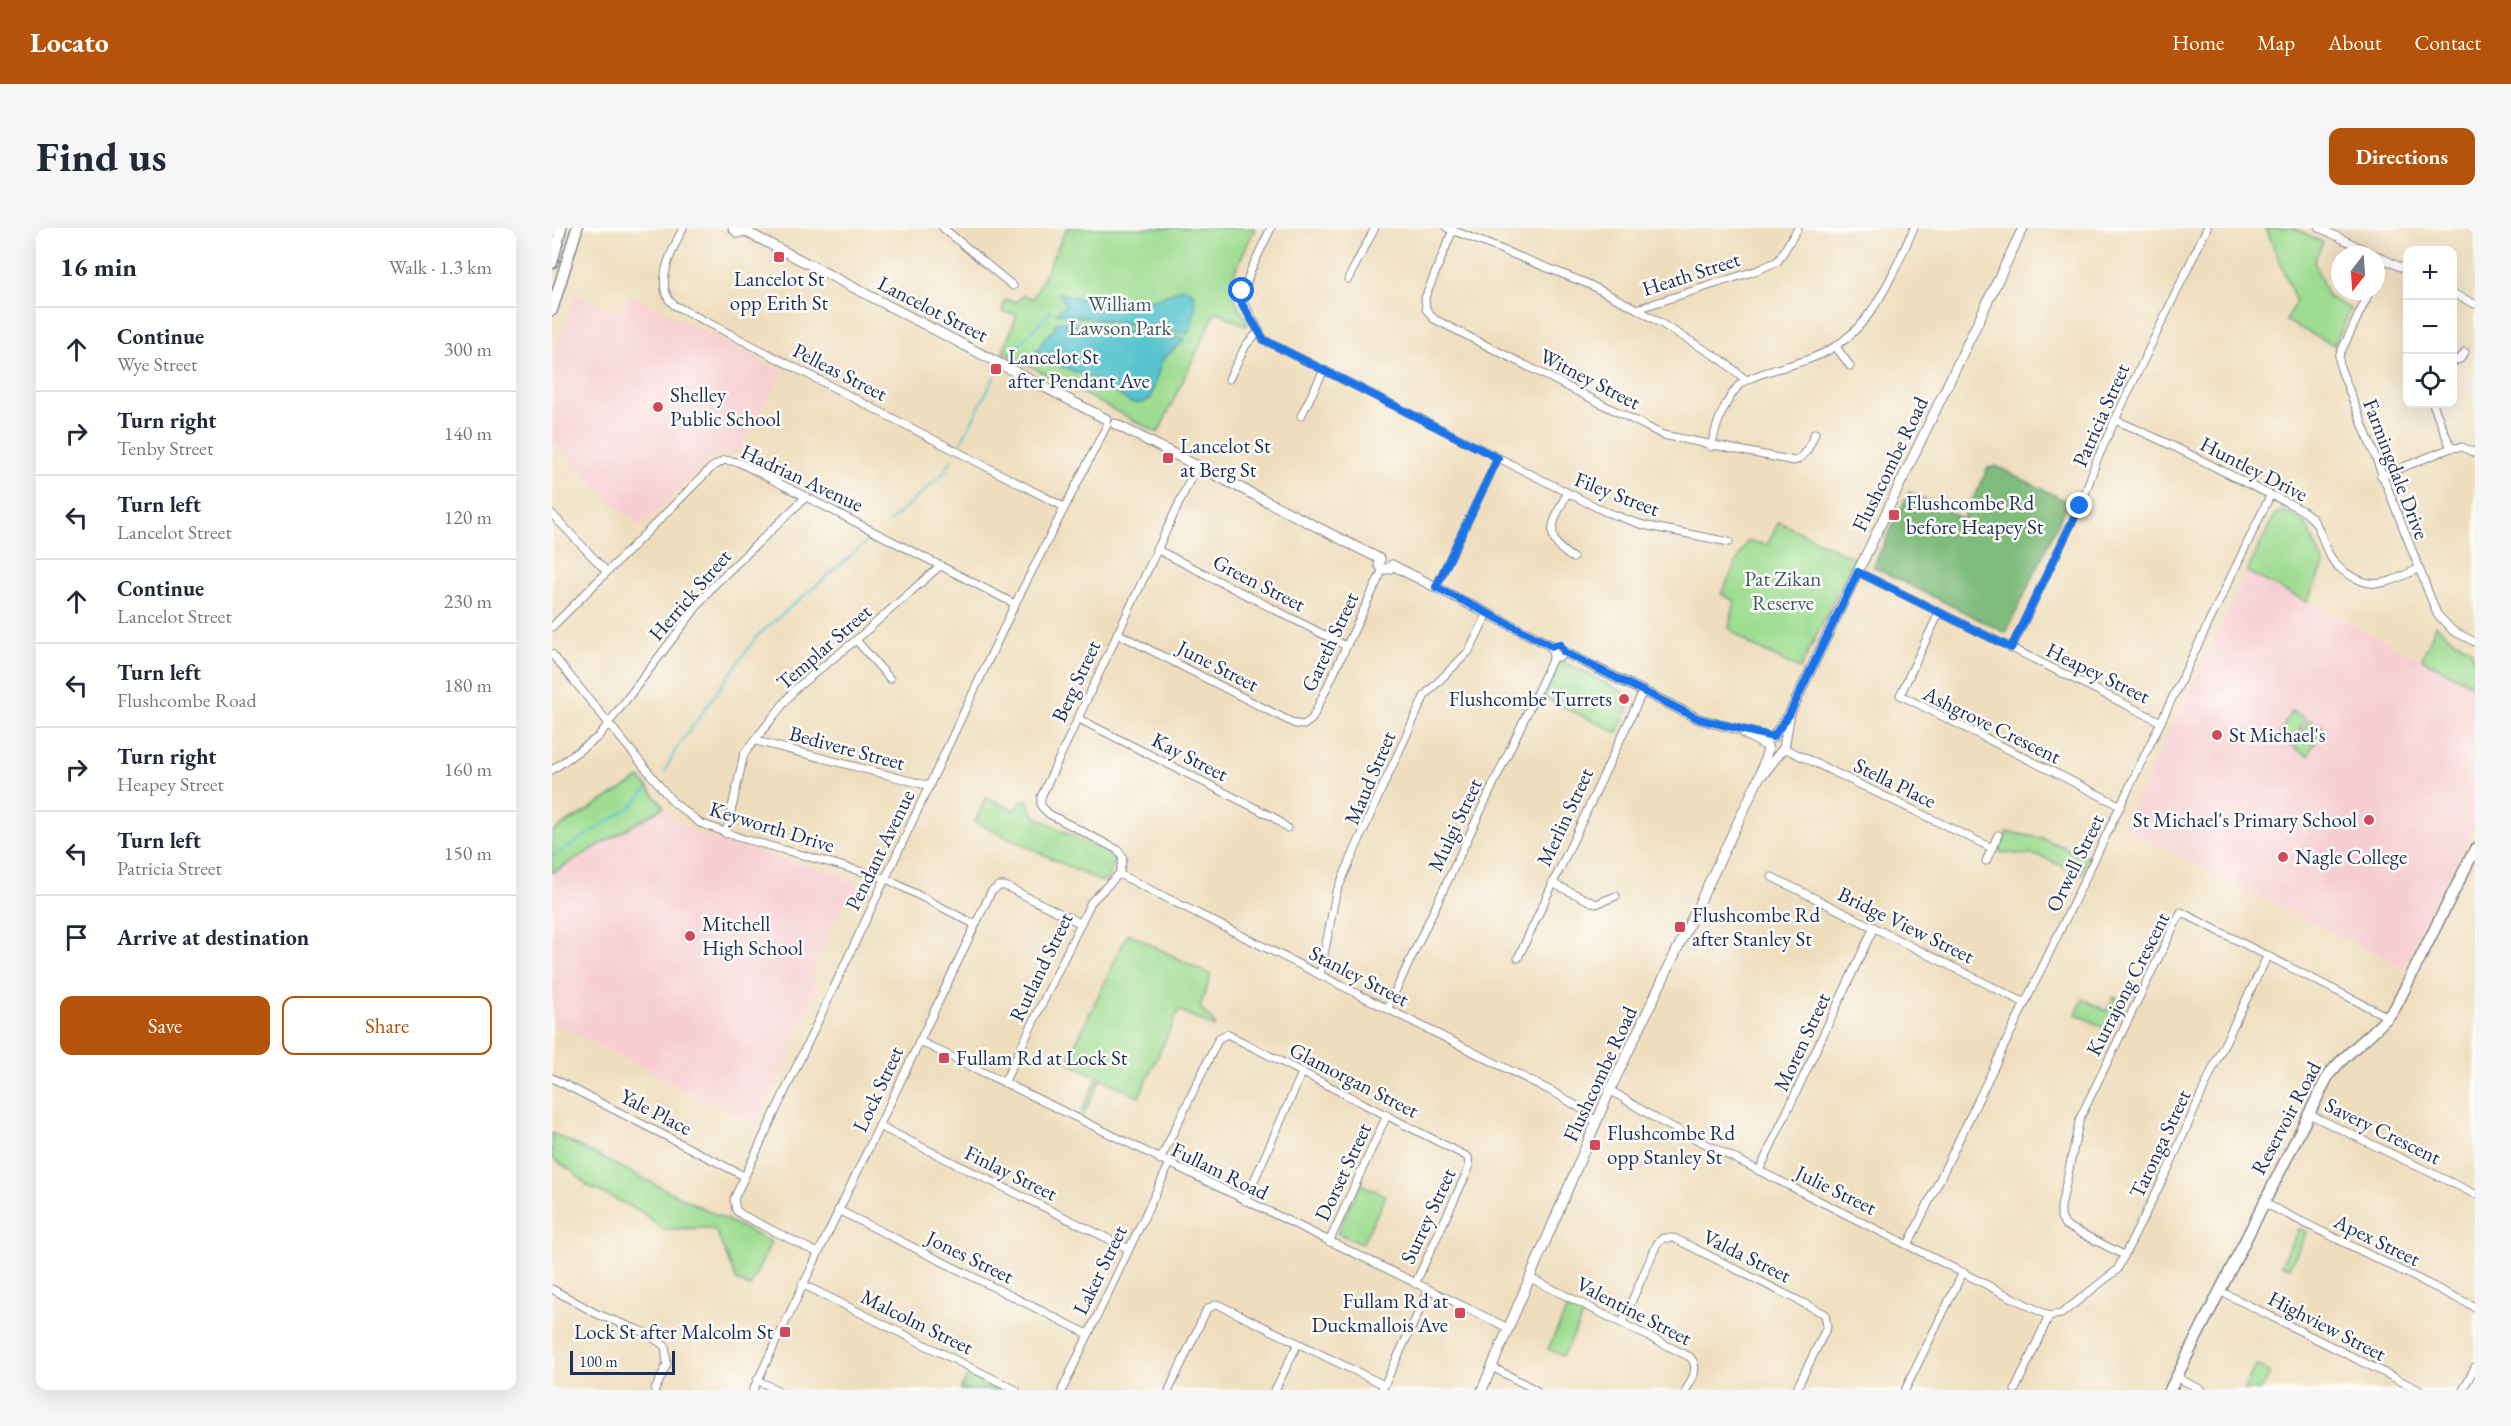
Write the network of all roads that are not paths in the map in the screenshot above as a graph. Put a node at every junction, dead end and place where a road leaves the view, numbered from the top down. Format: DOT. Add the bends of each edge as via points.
graph roads {
  1 [pos="561,228"];
  2 [pos="577,228"];
  3 [pos="683,228"];
  4 [pos="733,228"];
  5 [pos="942,228"];
  6 [pos="1271,228"];
  7 [pos="1375,228"];
  8 [pos="1798,228"];
  9 [pos="1914,228"];
  10 [pos="2023,228"];
  11 [pos="2207,228"];
  12 [pos="2320,228"];
  13 [pos="746,230"];
  14 [pos="1449,230"];
  15 [pos="2357,246"];
  16 [pos="2385,260"];
  17 [pos="552,263"];
  18 [pos="2403,269"];
  19 [pos="1348,279"];
  20 [pos="1013,286"];
  21 [pos="2457,295"];
  22 [pos="2366,300"];
  23 [pos="2475,304"];
  24 [pos="1637,309"];
  25 [pos="552,310"];
  26 [pos="1258,332"];
  27 [pos="1836,347"];
  28 [pos="2465,352"];
  29 [pos="2457,360"];
  30 [pos="1850,366"];
  31 [pos="1324,370"];
  32 [pos="1229,379"];
  33 [pos="1746,380"];
  34 [pos="2435,408"];
  35 [pos="1302,416"];
  36 [pos="2115,420"];
  37 [pos="1109,423"];
  38 [pos="1815,433"];
  39 [pos="1711,447"];
  40 [pos="2451,448"];
  41 [pos="2475,453"];
  42 [pos="1498,458"];
  43 [pos="1197,465"];
  44 [pos="2381,476"];
  45 [pos="1567,493"];
  46 [pos="2270,496"];
  47 [pos="806,497"];
  48 [pos="1064,507"];
  49 [pos="552,514"];
  50 [pos="1729,542"];
  51 [pos="1156,549"];
  52 [pos="1573,558"];
  53 [pos="941,565"];
  54 [pos="1385,565"];
  55 [pos="2418,569"];
  56 [pos="606,571"];
  57 [pos="1858,572"];
  58 [pos="1436,587"];
  59 [pos="1015,604"];
  60 [pos="1488,613"];
  61 [pos="1939,613"];
  62 [pos="552,627"];
  63 [pos="1117,633"];
  64 [pos="856,640"];
  65 [pos="2475,642"];
  66 [pos="1346,646"];
  67 [pos="2011,648"];
  68 [pos="1553,651"];
  69 [pos="552,654"];
  70 [pos="890,679"];
  71 [pos="1643,691"];
  72 [pos="1789,715"];
  73 [pos="1077,718"];
  74 [pos="2161,722"];
  75 [pos="609,723"];
  76 [pos="1304,725"];
  77 [pos="756,741"];
  78 [pos="1770,743"];
  79 [pos="1783,748"];
  80 [pos="552,770"];
  81 [pos="1760,778"];
  82 [pos="930,786"];
  83 [pos="2121,806"];
  84 [pos="1287,828"];
  85 [pos="726,834"];
  86 [pos="1998,835"];
  87 [pos="1992,848"];
  88 [pos="2475,849"];
  89 [pos="1986,861"];
  90 [pos="1119,874"];
  91 [pos="1772,877"];
  92 [pos="885,879"];
  93 [pos="1552,883"];
  94 [pos="1616,896"];
  95 [pos="1080,923"];
  96 [pos="974,924"];
  97 [pos="1874,927"];
  98 [pos="2268,956"];
  99 [pos="1518,958"];
  100 [pos="1320,975"];
  101 [pos="2025,1003"];
  102 [pos="1387,1009"];
  103 [pos="2388,1017"];
  104 [pos="919,1041"];
  105 [pos="1302,1073"];
  106 [pos="552,1078"];
  107 [pos="1004,1083"];
  108 [pos="1610,1090"];
  109 [pos="1602,1107"];
  110 [pos="1583,1110"];
  111 [pos="2309,1114"];
  112 [pos="1387,1115"];
  113 [pos="1596,1122"];
  114 [pos="879,1126"];
  115 [pos="1160,1160"];
  116 [pos="1470,1163"];
  117 [pos="1169,1165"];
  118 [pos="1759,1171"];
  119 [pos="744,1176"];
  120 [pos="2475,1194"];
  121 [pos="1245,1201"];
  122 [pos="2264,1203"];
  123 [pos="838,1210"];
  124 [pos="1329,1242"];
  125 [pos="1908,1245"];
  126 [pos="1129,1249"];
  127 [pos="818,1253"];
  128 [pos="2124,1255"];
  129 [pos="1963,1272"];
  130 [pos="1530,1278"];
  131 [pos="802,1284"];
  132 [pos="1415,1284"];
  133 [pos="552,1288"];
  134 [pos="1429,1290"];
  135 [pos="2220,1291"];
  136 [pos="2475,1307"];
  137 [pos="2049,1316"];
  138 [pos="1622,1323"];
  139 [pos="1508,1328"];
  140 [pos="1088,1334"];
  141 [pos="1298,1343"];
  142 [pos="1492,1367"];
  143 [pos="2475,1367"];
  144 [pos="2176,1377"];
  145 [pos="757,1380"];
  146 [pos="1383,1388"];
  147 [pos="655,1390"];
  148 [pos="753,1390"];
  149 [pos="777,1390"];
  150 [pos="1016,1390"];
  151 [pos="1062,1390"];
  152 [pos="1169,1390"];
  153 [pos="1275,1390"];
  154 [pos="1482,1390"];
  155 [pos="1536,1390"];
  156 [pos="1686,1390"];
  157 [pos="1796,1390"];
  158 [pos="1905,1390"];
  159 [pos="2015,1390"];
  160 [pos="2170,1390"];
  161 [pos="2202,1390"];
  162 [pos="2419,1390"];
  163 [pos="2463,1390"];
  1 -- 17 [label="main road"];
  2 -- 25 [label="main road"];
  3 -- 48 [label="street, Pelleas Street" via="664,286 674,305"];
  4 -- 13 [label="street, Lancelot Street" via="738,233"];
  5 -- 20 [label="street"];
  6 -- 26 [label="street" via="1242,291 1242,304"];
  7 -- 19 [label="street"];
  8 -- 24 [label="street, Heath Street" via="1778,261"];
  9 -- 27 [label="street" via="1879,302 1865,321"];
  10 -- 57 [label="street, Flushcombe Road"];
  11 -- 36 [label="street, Patricia Street"];
  12 -- 15 [label="street"];
  13 -- 37 [label="street, Lancelot Street"];
  14 -- 24 [label="street, Heath Street" via="1588,284"];
  14 -- 39 [label="street, Witney Street" via="1425,298 1426,309 1434,319 1663,435"];
  16 -- 18 [label="street"];
  21 -- 23 [label="street"];
  22 -- 44 [label="street, Farmingdale Drive" via="2338,362"];
  24 -- 33 [label="street" via="1722,360"];
  26 -- 31 [label="street, Filey Street" via="1267,341"];
  26 -- 32 [label="street" via="1246,345"];
  27 -- 30 [label="street"];
  27 -- 33 [label="street"];
  28 -- 29 [label="street"];
  31 -- 35 [label="street"];
  31 -- 42 [label="street, Filey Street"];
  33 -- 39 [label="street" via="1729,398 1718,419"];
  34 -- 40 [label="street"];
  36 -- 46 [label="street, Huntley Drive"];
  36 -- 67 [label="street, Patricia Street" via="2084,496"];
  37 -- 43 [label="street, Lancelot Street"];
  37 -- 48 [label="street, Pendant Avenue"];
  38 -- 39 [label="street, Witney Street" via="1807,452 1794,461"];
  40 -- 41 [label="street" via="2462,447"];
  40 -- 44 [label="street"];
  42 -- 45 [label="street, Filey Street"];
  42 -- 58 [label="street"];
  43 -- 51 [label="street, Berg Street"];
  43 -- 54 [label="street, Lancelot Street"];
  44 -- 55 [label="street, Farmingdale Drive"];
  45 -- 50 [label="street, Filey Street" via="1635,522"];
  45 -- 52 [label="street" via="1552,533 1556,546"];
  46 -- 55 [label="street, Huntley Drive" via="2308,514 2330,558 2350,575 2380,584"];
  46 -- 74 [label="street, Orwell Street"];
  47 -- 53 [label="street, Hadrian Avenue"];
  47 -- 56 [label="street, Hadrian Avenue" via="738,462 724,460 711,468"];
  47 -- 75 [label="street, Herrick Street" via="712,587"];
  48 -- 59 [label="street, Pendant Avenue"];
  49 -- 56 [label="street"];
  51 -- 63 [label="street, Berg Street"];
  51 -- 66 [label="street, Green Street"];
  53 -- 59 [label="street, Hadrian Avenue"];
  53 -- 64 [label="street, Templar Street"];
  54 -- 58 [label="street, Lancelot Street"];
  54 -- 66 [label="street, Gareth Street"];
  55 -- 65 [label="street, Farmingdale Drive" via="2440,619"];
  56 -- 62 [label="street, Hadrian Avenue"];
  57 -- 61 [label="street, Heapey Street"];
  57 -- 72 [label="street, Flushcombe Road"];
  58 -- 60 [label="street, Lancelot Street"];
  59 -- 82 [label="street, Pendant Avenue"];
  60 -- 68 [label="street, Lancelot Street"];
  60 -- 100 [label="street, Maud Street" via="1469,651 1425,695 1387,776 1336,893"];
  61 -- 67 [label="street, Heapey Street"];
  61 -- 83 [label="street, Ashgrove Crescent" via="1900,695"];
  63 -- 73 [label="street, Berg Street"];
  63 -- 76 [label="street, June Street" via="1295,724"];
  64 -- 70 [label="street"];
  64 -- 77 [label="street, Templar Street" via="795,689"];
  66 -- 76 [label="street, Gareth Street" via="1312,719"];
  67 -- 74 [label="street, Heapey Street"];
  68 -- 71 [label="street, Lancelot Street" via="1560,644 1564,652"];
  68 -- 102 [label="street, Mulgi Street"];
  69 -- 75 [label="street, Keyworth Drive"];
  71 -- 78 [label="street" via="1699,719 1738,729"];
  71 -- 93 [label="street, Merlin Street"];
  72 -- 78 [label="street, Flushcombe Road"];
  72 -- 79 [label="street, Flushcombe Road"];
  73 -- 84 [label="street, Kay Street" via="1273,817"];
  73 -- 90 [label="street, Berg Street" via="1040,804 1049,814 1118,849 1123,861"];
  74 -- 83 [label="street, Orwell Street"];
  75 -- 80 [label="street, Herrick Street" via="598,738"];
  75 -- 85 [label="street, Keyworth Drive" via="685,813"];
  77 -- 82 [label="street, Bedivere Street"];
  77 -- 85 [label="street, Templar Street" via="744,754"];
  78 -- 79 [label="street" via="1772,753"];
  78 -- 79 [label="street" via="1781,738"];
  78 -- 81 [label="street, Flushcombe Road"];
  79 -- 81 [label="street, Flushcombe Road"];
  79 -- 87 [label="street, Stella Place"];
  81 -- 108 [label="street, Flushcombe Road"];
  82 -- 92 [label="street, Pendant Avenue"];
  83 -- 101 [label="street, Orwell Street"];
  85 -- 92 [label="street, Keyworth Drive"];
  86 -- 87 [label="street"];
  87 -- 89 [label="street"];
  88 -- 103 [label="main road, Reservoir Road"];
  90 -- 95 [label="street, Rutland Street" via="1090,902"];
  90 -- 100 [label="street, Stanley Street"];
  91 -- 97 [label="street, Bridge View Street"];
  92 -- 96 [label="street, Keyworth Drive"];
  92 -- 119 [label="street, Pendant Avenue"];
  93 -- 94 [label="street" via="1596,904"];
  93 -- 99 [label="street, Merlin Street"];
  95 -- 96 [label="street, Lock Street" via="1002,886 991,892"];
  95 -- 107 [label="street, Rutland Street"];
  96 -- 104 [label="street, Lock Street"];
  97 -- 101 [label="street, Bridge View Street"];
  97 -- 118 [label="street, Moren Street"];
  98 -- 103 [label="street, Kurrajong Crescent"];
  98 -- 128 [label="street, Taronga Street"];
  98 -- 128 [label="street, Kurrajong Crescent" via="2181,912 2080,1118 2061,1217 2068,1227"];
  100 -- 102 [label="street, Stanley Street"];
  101 -- 125 [label="street, Orwell Street"];
  102 -- 110 [label="street, Stanley Street"];
  103 -- 111 [label="main road, Reservoir Road" via="2334,1068"];
  104 -- 107 [label="street, Fullam Road"];
  104 -- 114 [label="street, Lock Street"];
  105 -- 112 [label="street, Glamorgan Street"];
  105 -- 115 [label="street, Glamorgan Street" via="1227,1034 1219,1038"];
  105 -- 121 [label="street"];
  106 -- 119 [label="street, Yale Place"];
  107 -- 115 [label="street, Fullam Road"];
  108 -- 109 [label="street, Flushcombe Road"];
  108 -- 118 [label="street, Julie Street" via="1658,1120"];
  109 -- 110 [label="street" via="1592,1112"];
  109 -- 113 [label="street, Flushcombe Road"];
  110 -- 113 [label="street, Stanley Street"];
  111 -- 120 [label="street, Savery Crescent"];
  111 -- 122 [label="main road, Reservoir Road"];
  112 -- 116 [label="street, Glamorgan Street" via="1465,1154"];
  112 -- 124 [label="street, Dorset Street"];
  113 -- 130 [label="street, Flushcombe Road"];
  114 -- 123 [label="street, Lock Street"];
  114 -- 126 [label="street, Finlay Street"];
  115 -- 117 [label="street, Fullam Road"];
  116 -- 132 [label="street, Surrey Street"];
  117 -- 121 [label="street, Fullam Road"];
  117 -- 126 [label="street, Laker Street"];
  118 -- 125 [label="street, Julie Street"];
  119 -- 127 [label="street, Pendant Avenue" via="734,1198 735,1210"];
  121 -- 124 [label="street, Fullam Road"];
  122 -- 135 [label="main road, Reservoir Road"];
  122 -- 136 [label="street, Apex Street"];
  123 -- 127 [label="street, Lock Street"];
  123 -- 140 [label="street, Jones Street"];
  124 -- 132 [label="street, Fullam Road"];
  125 -- 129 [label="street, Julie Street"];
  126 -- 140 [label="street, Laker Street"];
  127 -- 131 [label="street, Lock Street"];
  128 -- 137 [label="street, Taronga Street" via="2113,1275 2061,1314"];
  129 -- 137 [label="street, Julie Street"];
  129 -- 158 [label="street"];
  130 -- 138 [label="street, Valentine Street"];
  130 -- 139 [label="street, Flushcombe Road"];
  131 -- 145 [label="street, Lock Street"];
  131 -- 150 [label="street, Malcolm Street"];
  132 -- 134 [label="street, Fullam Road"];
  133 -- 147 [label="street" via="597,1314 660,1342 668,1357"];
  134 -- 139 [label="street, Fullam Road"];
  134 -- 146 [label="street"];
  135 -- 144 [label="main road, Reservoir Road"];
  135 -- 162 [label="street, Highview Street"];
  137 -- 159 [label="street"];
  138 -- 156 [label="street, Valentine Street" via="1692,1358 1695,1370"];
  138 -- 157 [label="street, Valda Street" via="1657,1244 1663,1238 1674,1238 1825,1314 1827,1327"];
  139 -- 142 [label="street, Flushcombe Road"];
  140 -- 151 [label="street, Laker Street"];
  141 -- 146 [label="street"];
  141 -- 152 [label="street" via="1213,1304 1207,1309"];
  141 -- 153 [label="street"];
  142 -- 154 [label="street, Flushcombe Road"];
  142 -- 155 [label="street"];
  143 -- 163 [label="street"];
  144 -- 160 [label="main road, Reservoir Road"];
  144 -- 161 [label="street"];
  145 -- 148 [label="street, Lock Street"];
  145 -- 149 [label="street"];
}
